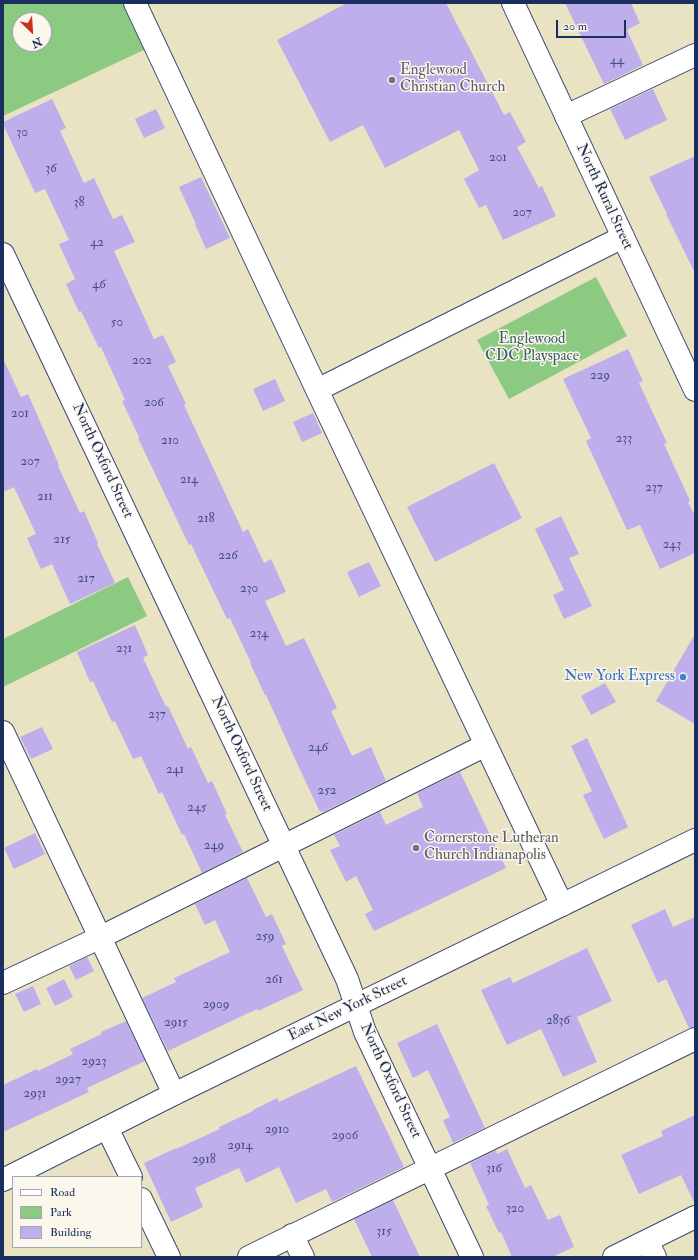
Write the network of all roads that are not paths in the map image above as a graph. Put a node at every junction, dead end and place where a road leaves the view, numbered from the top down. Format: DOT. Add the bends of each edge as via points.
graph roads {
  1 [pos="135,3"];
  2 [pos="513,3"];
  3 [pos="695,55"];
  4 [pos="566,116"];
  5 [pos="623,237"];
  6 [pos="3,254"];
  7 [pos="317,390"];
  8 [pos="695,390"];
  9 [pos="3,732"];
  10 [pos="486,744"];
  11 [pos="695,840"];
  12 [pos="284,846"];
  13 [pos="562,905"];
  14 [pos="100,938"];
  15 [pos="3,983"];
  16 [pos="356,1005"];
  17 [pos="695,1039"];
  18 [pos="174,1094"];
  19 [pos="107,1128"];
  20 [pos="431,1169"];
  21 [pos="131,1176"];
  22 [pos="3,1180"];
  23 [pos="142,1200"];
  24 [pos="695,1216"];
  25 [pos="292,1235"];
  26 [pos="651,1249"];
  27 [pos="169,1257"];
  28 [pos="249,1257"];
  29 [pos="303,1257"];
  30 [pos="472,1257"];
  31 [pos="614,1257"];
  1 -- 7 [label="street"];
  2 -- 4 [label="street, North Rural Street"];
  3 -- 4 [label="street"];
  4 -- 5 [label="street, North Rural Street"];
  5 -- 7 [label="street"];
  5 -- 8 [label="street, North Rural Street"];
  6 -- 12 [label="street, North Oxford Street"];
  7 -- 10 [label="street"];
  9 -- 14 [label="street"];
  10 -- 12 [label="street"];
  10 -- 13 [label="street"];
  11 -- 13 [label="street, East New York Street"];
  12 -- 14 [label="street"];
  12 -- 16 [label="street, North Oxford Street" via="347,979"];
  13 -- 16 [label="street, East New York Street"];
  14 -- 15 [label="street"];
  14 -- 18 [label="street"];
  16 -- 18 [label="street, East New York Street"];
  16 -- 20 [label="street, North Oxford Street" via="365,1032"];
  17 -- 20 [label="street"];
  18 -- 19 [label="street, East New York Street"];
  19 -- 21 [label="street"];
  19 -- 22 [label="street, East New York Street"];
  20 -- 25 [label="street"];
  20 -- 30 [label="street, North Oxford Street"];
  23 -- 27 [label="street"];
  24 -- 26 [label="street"];
  25 -- 28 [label="street"];
  25 -- 29 [label="street"];
  26 -- 31 [label="street"];
}
